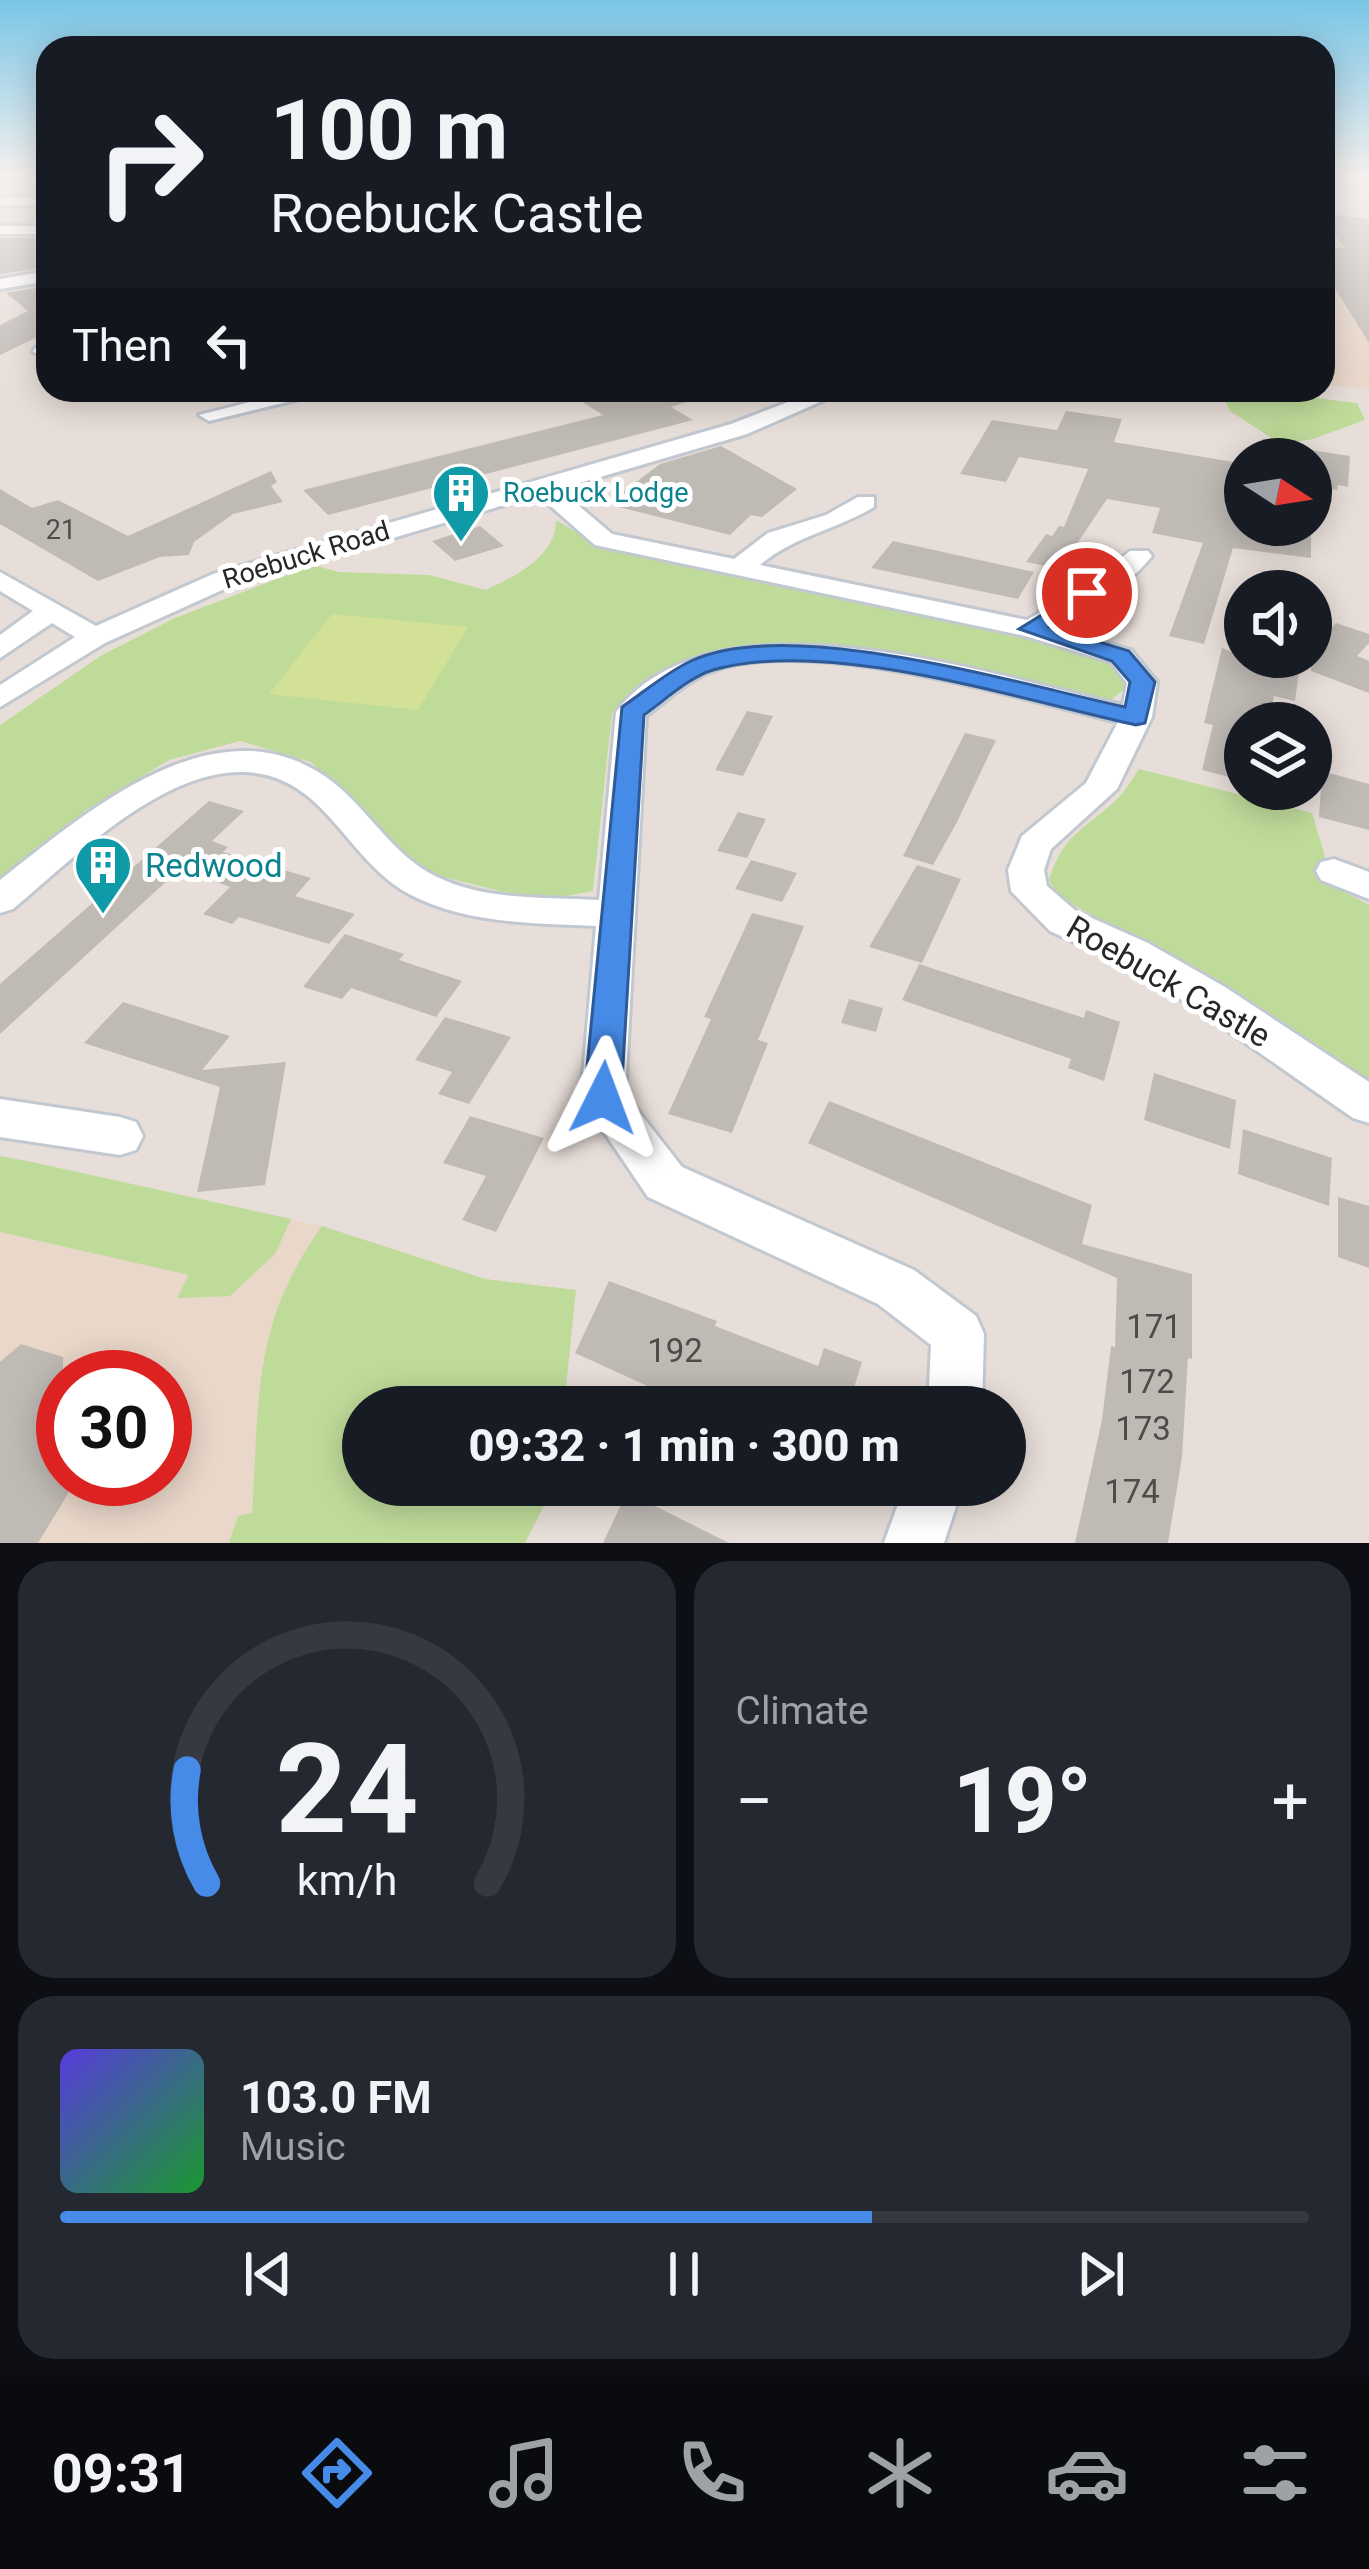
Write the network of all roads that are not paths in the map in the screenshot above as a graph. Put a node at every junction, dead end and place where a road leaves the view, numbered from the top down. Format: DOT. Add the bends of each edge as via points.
graph roads {
  1 [pos="36,278"];
  2 [pos="0,284"];
  3 [pos="272,402"];
  4 [pos="808,402"];
  5 [pos="208,416"];
  6 [pos="541,486"];
  7 [pos="866,502"];
  8 [pos="1139,556"];
  9 [pos="741,567"];
  10 [pos="0,580"];
  11 [pos="49,612"];
  12 [pos="1031,629"];
  13 [pos="95,638"];
  14 [pos="0,649"];
  15 [pos="0,698"];
  16 [pos="1136,717"];
  17 [pos="1334,871"];
  18 [pos="1369,886"];
  19 [pos="0,900"];
  20 [pos="613,914"];
  21 [pos="1369,1105"];
  22 [pos="0,1118"];
  23 [pos="120,1136"];
  24 [pos="956,1386"];
  25 [pos="927,1506"];
  26 [pos="914,1543"];
  1 -- 2 [label="street"];
  3 -- 5 [label="street"];
  4 -- 6 [label="street, Roebuck Road"];
  6 -- 9 [label="street" via="604,540"];
  6 -- 13 [label="street, Roebuck Road" via="241,573"];
  7 -- 9 [label="street" via="777,538"];
  8 -- 12 [label="street" via="1114,582"];
  9 -- 12 [label="street"];
  10 -- 11 [label="street"];
  11 -- 13 [label="street"];
  11 -- 14 [label="street"];
  12 -- 16 [label="street" via="1120,656 1142,682"];
  13 -- 15 [label="street, Roebuck Road"];
  16 -- 20 [label="street" via="855,657 777,651 700,665 632,712"];
  16 -- 21 [label="street, Roebuck Castle" via="1100,789 1035,844 1026,870 1030,891 1063,920 1211,998"];
  17 -- 18 [label="street"];
  19 -- 20 [label="street" via="132,798 180,772 231,760 305,778 421,885 472,904"];
  20 -- 24 [label="street" via="603,1098 665,1182 896,1287 958,1334"];
  22 -- 23 [label="street"];
  25 -- 26 [label="street"];
}
